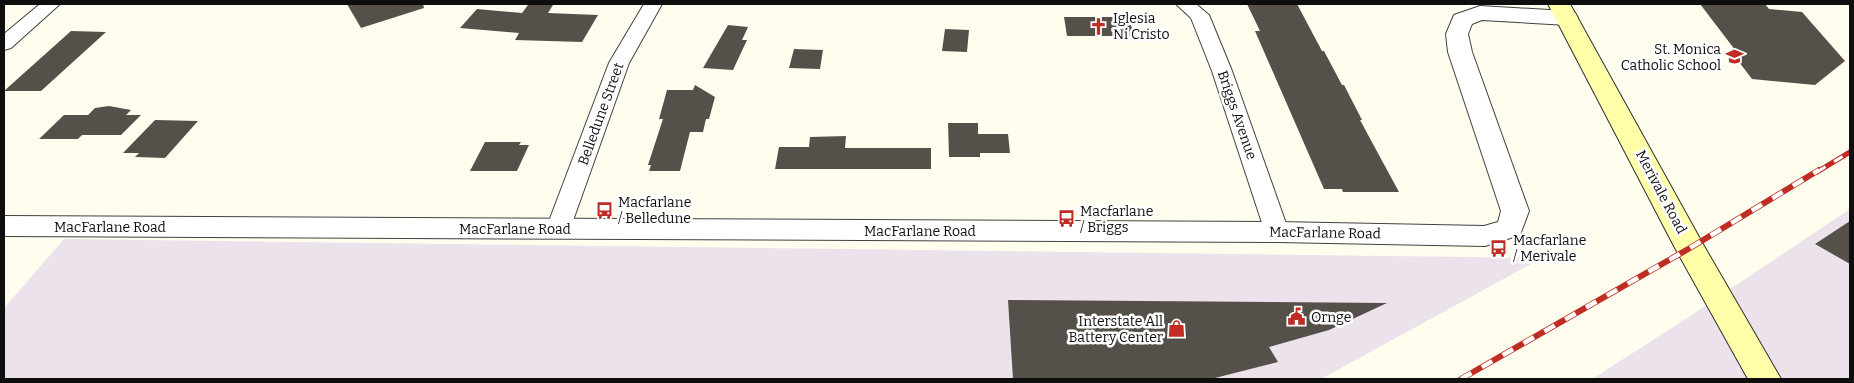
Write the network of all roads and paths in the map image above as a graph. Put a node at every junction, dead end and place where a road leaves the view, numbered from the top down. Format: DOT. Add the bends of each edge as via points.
graph roads {
  1 [pos="51,4"];
  2 [pos="653,4"];
  3 [pos="1184,4"];
  4 [pos="1563,11"];
  5 [pos="4,44"];
  6 [pos="4,226"];
  7 [pos="558,229"];
  8 [pos="1277,232"];
  9 [pos="1765,379"];
  1 -- 5 [label="street"];
  2 -- 7 [label="street, Belledune Street" via="619,63"];
  3 -- 8 [label="street, Briggs Avenue" via="1199,16 1222,71"];
  4 -- 8 [label="street, MacFarlane Road" via="1480,13 1462,20 1457,34 1460,52 1515,211 1510,228 1485,236"];
  4 -- 9 [label="main road, Merivale Road" via="1690,248"];
  6 -- 7 [label="street, MacFarlane Road"];
  7 -- 8 [label="street, MacFarlane Road"];
}
